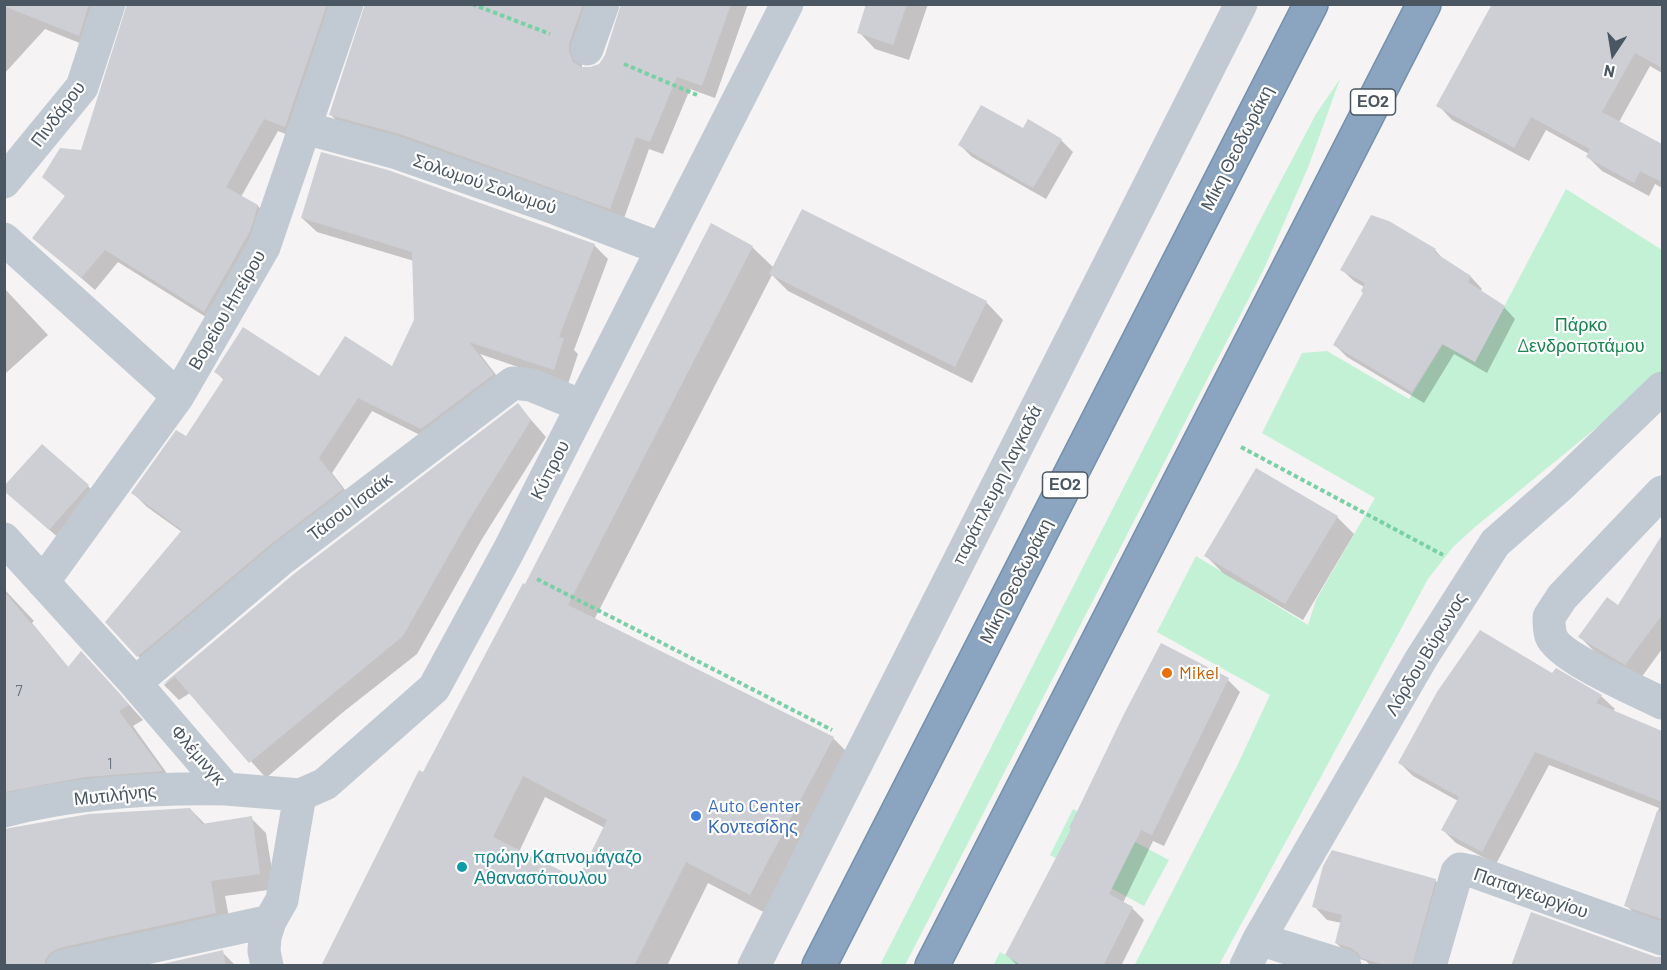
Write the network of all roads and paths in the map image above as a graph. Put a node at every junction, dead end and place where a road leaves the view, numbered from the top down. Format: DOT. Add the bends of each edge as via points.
graph roads {
  1 [pos="110,4"];
  2 [pos="347,4"];
  3 [pos="603,4"];
  4 [pos="787,4"];
  5 [pos="1241,4"];
  6 [pos="1311,4"];
  7 [pos="1424,4"];
  8 [pos="587,49"];
  9 [pos="305,128"];
  10 [pos="4,182"];
  11 [pos="4,238"];
  12 [pos="662,249"];
  13 [pos="1662,388"];
  14 [pos="178,396"];
  15 [pos="582,406"];
  16 [pos="1206,428"];
  17 [pos="1662,492"];
  18 [pos="4,539"];
  19 [pos="503,562"];
  20 [pos="1476,572"];
  21 [pos="44,582"];
  22 [pos="135,683"];
  23 [pos="434,688"];
  24 [pos="1662,702"];
  25 [pos="864,747"];
  26 [pos="226,789"];
  27 [pos="300,795"];
  28 [pos="4,811"];
  29 [pos="270,921"];
  30 [pos="1662,939"];
  31 [pos="1252,952"];
  32 [pos="63,966"];
  33 [pos="267,966"];
  34 [pos="754,966"];
  35 [pos="819,966"];
  36 [pos="933,966"];
  37 [pos="1345,966"];
  38 [pos="1430,966"];
  1 -- 10 [label="street, Πινδάρου" via="82,87"];
  2 -- 9 [label="street, Βορείου Ηπείρου"];
  3 -- 8 [label="street"];
  4 -- 12 [label="street, Κύπρου"];
  5 -- 25 [label="street, παράπλευρη Λαγκαδά"];
  6 -- 35 [label="highway, Μίκη Θεοδωράκη / ΕΟ2"];
  7 -- 16 [label="highway, ΕΟ2"];
  9 -- 12 [label="street, Σολωμού Σολωμού" via="394,152"];
  9 -- 14 [label="street, Βορείου Ηπείρου" via="264,247"];
  11 -- 14 [label="street"];
  12 -- 15 [label="street, Κύπρου"];
  13 -- 20 [label="street, Λόρδου Βύρωνος" via="1495,543"];
  14 -- 21 [label="street, Βορείου Ηπείρου"];
  15 -- 19 [label="street, Κύπρου"];
  15 -- 22 [label="street, Τάσου Ισαάκ" via="531,385 513,383 284,558"];
  16 -- 20 [label="path"];
  16 -- 36 [label="highway, ΕΟ2"];
  17 -- 24 [label="street" via="1562,597 1549,617 1551,637 1561,648 1594,670"];
  18 -- 21 [label="street, Φλέμινγκ"];
  19 -- 23 [label="street, Κύπρου"];
  19 -- 25 [label="path"];
  20 -- 31 [label="street, Λόρδου Βύρωνος" via="1421,659"];
  21 -- 22 [label="street, Φλέμινγκ"];
  22 -- 26 [label="street, Φλέμινγκ"];
  23 -- 27 [label="street, Φλέμινγκ" via="325,784"];
  25 -- 34 [label="street, παράπλευρη Λαγκαδά"];
  26 -- 27 [label="street, Φλέμινγκ"];
  26 -- 28 [label="street, Μυτιλήνης" via="104,795"];
  27 -- 29 [label="street" via="282,900"];
  29 -- 32 [label="street"];
  29 -- 33 [label="street" via="264,951"];
  30 -- 38 [label="street, Παπαγεωργίου" via="1460,869"];
  31 -- 37 [label="street"];
}
